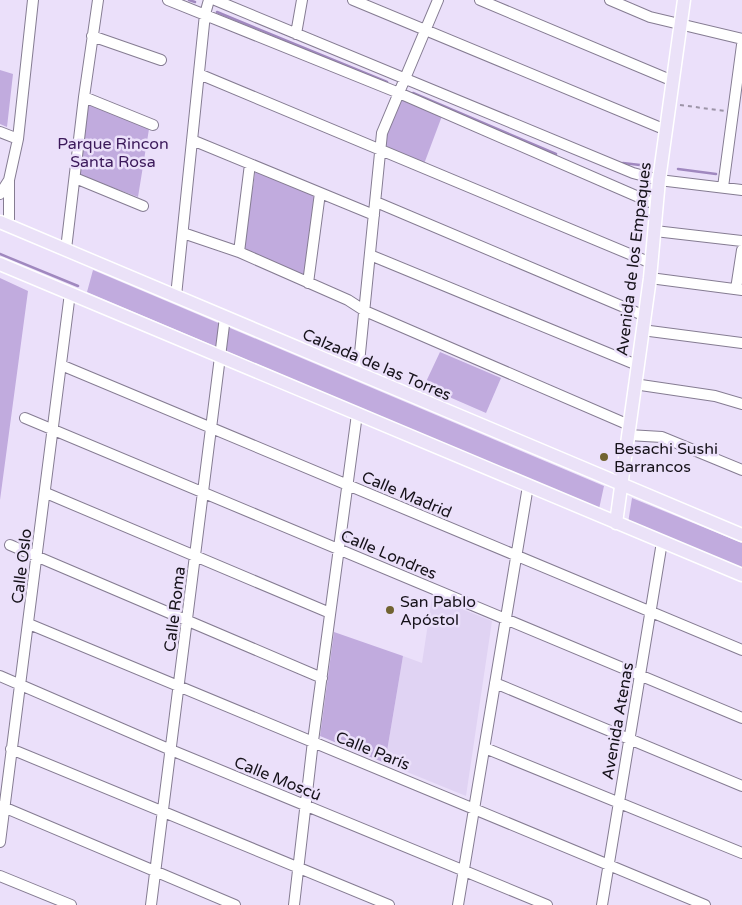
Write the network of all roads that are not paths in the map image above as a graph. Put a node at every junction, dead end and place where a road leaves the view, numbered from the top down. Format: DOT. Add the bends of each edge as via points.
graph roads {
  1 [pos="33,0"];
  2 [pos="98,0"];
  3 [pos="168,0"];
  4 [pos="209,0"];
  5 [pos="215,0"];
  6 [pos="302,0"];
  7 [pos="353,0"];
  8 [pos="438,0"];
  9 [pos="480,0"];
  10 [pos="610,0"];
  11 [pos="684,0"];
  12 [pos="205,14"];
  13 [pos="682,26"];
  14 [pos="426,30"];
  15 [pos="296,34"];
  16 [pos="92,36"];
  17 [pos="742,39"];
  18 [pos="742,45"];
  19 [pos="161,60"];
  20 [pos="199,74"];
  21 [pos="405,79"];
  22 [pos="673,81"];
  23 [pos="399,93"];
  24 [pos="84,96"];
  25 [pos="153,126"];
  26 [pos="666,130"];
  27 [pos="0,132"];
  28 [pos="18,140"];
  29 [pos="192,140"];
  30 [pos="380,150"];
  31 [pos="250,164"];
  32 [pos="75,178"];
  33 [pos="10,180"];
  34 [pos="659,180"];
  35 [pos="723,187"];
  36 [pos="742,190"];
  37 [pos="320,193"];
  38 [pos="0,194"];
  39 [pos="376,202"];
  40 [pos="143,206"];
  41 [pos="657,206"];
  42 [pos="374,215"];
  43 [pos="4,224"];
  44 [pos="655,231"];
  45 [pos="183,232"];
  46 [pos="742,241"];
  47 [pos="66,249"];
  48 [pos="742,250"];
  49 [pos="239,252"];
  50 [pos="370,255"];
  51 [pos="652,263"];
  52 [pos="0,264"];
  53 [pos="650,278"];
  54 [pos="308,283"];
  55 [pos="739,289"];
  56 [pos="70,293"];
  57 [pos="176,296"];
  58 [pos="365,312"];
  59 [pos="644,316"];
  60 [pos="225,317"];
  61 [pos="642,330"];
  62 [pos="742,343"];
  63 [pos="218,355"];
  64 [pos="61,365"];
  65 [pos="637,365"];
  66 [pos="358,373"];
  67 [pos="634,384"];
  68 [pos="742,404"];
  69 [pos="357,414"];
  70 [pos="25,418"];
  71 [pos="210,427"];
  72 [pos="53,429"];
  73 [pos="628,430"];
  74 [pos="742,470"];
  75 [pos="621,483"];
  76 [pos="348,486"];
  77 [pos="528,486"];
  78 [pos="46,493"];
  79 [pos="203,493"];
  80 [pos="616,523"];
  81 [pos="742,535"];
  82 [pos="662,542"];
  83 [pos="10,545"];
  84 [pos="339,550"];
  85 [pos="196,556"];
  86 [pos="517,556"];
  87 [pos="37,557"];
  88 [pos="742,575"];
  89 [pos="650,611"];
  90 [pos="330,613"];
  91 [pos="506,619"];
  92 [pos="187,621"];
  93 [pos="29,624"];
  94 [pos="742,650"];
  95 [pos="640,675"];
  96 [pos="0,676"];
  97 [pos="322,678"];
  98 [pos="495,683"];
  99 [pos="20,685"];
  100 [pos="179,686"];
  101 [pos="742,718"];
  102 [pos="629,739"];
  103 [pos="313,742"];
  104 [pos="484,748"];
  105 [pos="11,749"];
  106 [pos="171,750"];
  107 [pos="742,786"];
  108 [pos="618,802"];
  109 [pos="307,806"];
  110 [pos="2,807"];
  111 [pos="474,808"];
  112 [pos="163,812"];
  113 [pos="0,842"];
  114 [pos="742,852"];
  115 [pos="608,865"];
  116 [pos="299,868"];
  117 [pos="464,871"];
  118 [pos="156,872"];
  119 [pos="0,876"];
  120 [pos="70,905"];
  121 [pos="151,905"];
  122 [pos="235,905"];
  123 [pos="294,905"];
  124 [pos="389,905"];
  125 [pos="458,905"];
  126 [pos="547,905"];
  127 [pos="602,905"];
  128 [pos="706,905"];
  1 -- 28 [label="street"];
  2 -- 16 [label="street"];
  3 -- 12 [label="street"];
  4 -- 12 [label="street"];
  5 -- 15 [label="street"];
  6 -- 15 [label="street"];
  7 -- 14 [label="street"];
  8 -- 14 [label="street"];
  9 -- 22 [label="street"];
  10 -- 13 [label="street"];
  11 -- 13 [label="main road, Avenida de los Empaques"];
  12 -- 20 [label="street"];
  12 -- 23 [label="street"];
  13 -- 17 [label="street"];
  13 -- 22 [label="main road, Avenida de los Empaques"];
  14 -- 21 [label="street"];
  14 -- 26 [label="street"];
  15 -- 21 [label="street"];
  16 -- 19 [label="street"];
  16 -- 24 [label="street"];
  18 -- 35 [label="street"];
  20 -- 29 [label="street"];
  20 -- 30 [label="street"];
  21 -- 23 [label="street"];
  21 -- 34 [label="street" via="587,156 633,174"];
  22 -- 26 [label="main road, Avenida de los Empaques"];
  23 -- 30 [label="street" via="382,133"];
  23 -- 41 [label="street"];
  24 -- 25 [label="street"];
  24 -- 32 [label="street"];
  26 -- 34 [label="main road, Avenida de los Empaques"];
  27 -- 28 [label="street"];
  28 -- 33 [label="street"];
  29 -- 31 [label="street"];
  29 -- 45 [label="street"];
  30 -- 39 [label="street"];
  30 -- 51 [label="street"];
  31 -- 37 [label="street"];
  31 -- 49 [label="street"];
  32 -- 40 [label="street"];
  32 -- 47 [label="street"];
  33 -- 38 [label="street"];
  33 -- 43 [label="street"];
  34 -- 35 [label="street"];
  34 -- 41 [label="main road, Avenida de los Empaques"];
  35 -- 36 [label="street"];
  37 -- 42 [label="street"];
  37 -- 54 [label="street"];
  39 -- 42 [label="street"];
  39 -- 59 [label="street"];
  41 -- 44 [label="main road, Avenida de los Empaques"];
  42 -- 50 [label="street"];
  43 -- 47 [label="main road, Calzada de las Torres"];
  44 -- 46 [label="street"];
  44 -- 51 [label="main road, Avenida de los Empaques"];
  45 -- 49 [label="street"];
  45 -- 57 [label="street"];
  47 -- 57 [label="main road, Calzada de las Torres"];
  48 -- 55 [label="street"];
  49 -- 54 [label="street"];
  50 -- 58 [label="street"];
  50 -- 65 [label="street"];
  51 -- 53 [label="main road, Avenida de los Empaques"];
  52 -- 56 [label="main road"];
  53 -- 55 [label="street"];
  53 -- 59 [label="main road, Avenida de los Empaques"];
  54 -- 58 [label="street" via="348,300"];
  56 -- 63 [label="main road"];
  56 -- 64 [label="street, Calle Oslo"];
  57 -- 60 [label="main road, Calzada de las Torres"];
  58 -- 66 [label="street"];
  58 -- 73 [label="street"];
  59 -- 61 [label="main road, Avenida de los Empaques"];
  60 -- 63 [label="street, Calle Roma"];
  60 -- 66 [label="main road, Calzada de las Torres"];
  61 -- 62 [label="street"];
  61 -- 65 [label="main road, Avenida de los Empaques"];
  63 -- 69 [label="main road"];
  63 -- 71 [label="street, Calle Roma"];
  64 -- 71 [label="street, Calle Madrid"];
  64 -- 72 [label="street, Calle Oslo"];
  65 -- 67 [label="main road, Avenida de los Empaques"];
  66 -- 75 [label="main road, Calzada de las Torres"];
  67 -- 68 [label="street" via="715,396"];
  67 -- 73 [label="main road, Avenida de los Empaques"];
  69 -- 76 [label="street"];
  69 -- 77 [label="main road"];
  70 -- 72 [label="street, Calle Londres"];
  71 -- 76 [label="street, Calle Madrid"];
  71 -- 79 [label="street, Calle Roma"];
  72 -- 78 [label="street, Calle Oslo"];
  72 -- 79 [label="street, Calle Londres"];
  73 -- 74 [label="street" via="662,437"];
  73 -- 75 [label="main road, Avenida de los Empaques"];
  75 -- 80 [label="main road, Avenida de los Empaques"];
  75 -- 81 [label="main road, Calzada de las Torres"];
  76 -- 84 [label="street"];
  76 -- 86 [label="street, Calle Madrid"];
  77 -- 80 [label="main road"];
  77 -- 86 [label="street"];
  78 -- 85 [label="street"];
  78 -- 87 [label="street, Calle Oslo"];
  79 -- 84 [label="street, Calle Londres"];
  79 -- 85 [label="street, Calle Roma"];
  80 -- 82 [label="main road"];
  82 -- 88 [label="main road"];
  82 -- 89 [label="street, Avenida Atenas"];
  83 -- 87 [label="street"];
  84 -- 90 [label="street"];
  84 -- 91 [label="street, Calle Londres"];
  85 -- 90 [label="street"];
  85 -- 92 [label="street, Calle Roma"];
  86 -- 89 [label="street, Calle Madrid"];
  86 -- 91 [label="street"];
  87 -- 92 [label="street"];
  87 -- 93 [label="street, Calle Oslo"];
  89 -- 94 [label="street, Calle Madrid"];
  89 -- 95 [label="street, Avenida Atenas"];
  90 -- 97 [label="street"];
  91 -- 95 [label="street, Calle Londres"];
  91 -- 98 [label="street"];
  92 -- 97 [label="street"];
  92 -- 100 [label="street, Calle Roma"];
  93 -- 99 [label="street, Calle Oslo"];
  93 -- 100 [label="street, Calle París"];
  95 -- 101 [label="street, Calle Londres"];
  95 -- 102 [label="street, Avenida Atenas"];
  96 -- 99 [label="street, Calle Moscú"];
  97 -- 103 [label="street"];
  98 -- 102 [label="street"];
  98 -- 104 [label="street"];
  99 -- 105 [label="street, Calle Oslo"];
  99 -- 106 [label="street, Calle Moscú"];
  100 -- 103 [label="street, Calle París"];
  100 -- 106 [label="street, Calle Roma"];
  102 -- 107 [label="street"];
  102 -- 108 [label="street, Avenida Atenas"];
  103 -- 109 [label="street"];
  103 -- 111 [label="street, Calle París"];
  104 -- 108 [label="street"];
  104 -- 111 [label="street"];
  105 -- 110 [label="street, Calle Oslo"];
  105 -- 112 [label="street"];
  106 -- 109 [label="street, Calle Moscú"];
  106 -- 112 [label="street, Calle Roma"];
  108 -- 114 [label="street"];
  108 -- 115 [label="street, Avenida Atenas"];
  109 -- 116 [label="street"];
  109 -- 117 [label="street, Calle Moscú"];
  110 -- 113 [label="street, Calle Oslo"];
  110 -- 118 [label="street"];
  111 -- 115 [label="street, Calle París"];
  111 -- 117 [label="street"];
  112 -- 116 [label="street"];
  112 -- 118 [label="street, Calle Roma"];
  115 -- 127 [label="street, Avenida Atenas"];
  115 -- 128 [label="street, Calle París"];
  116 -- 123 [label="street"];
  116 -- 124 [label="street"];
  117 -- 125 [label="street"];
  117 -- 126 [label="street, Calle Moscú"];
  118 -- 121 [label="street, Calle Roma"];
  118 -- 122 [label="street"];
  119 -- 120 [label="street"];
}
